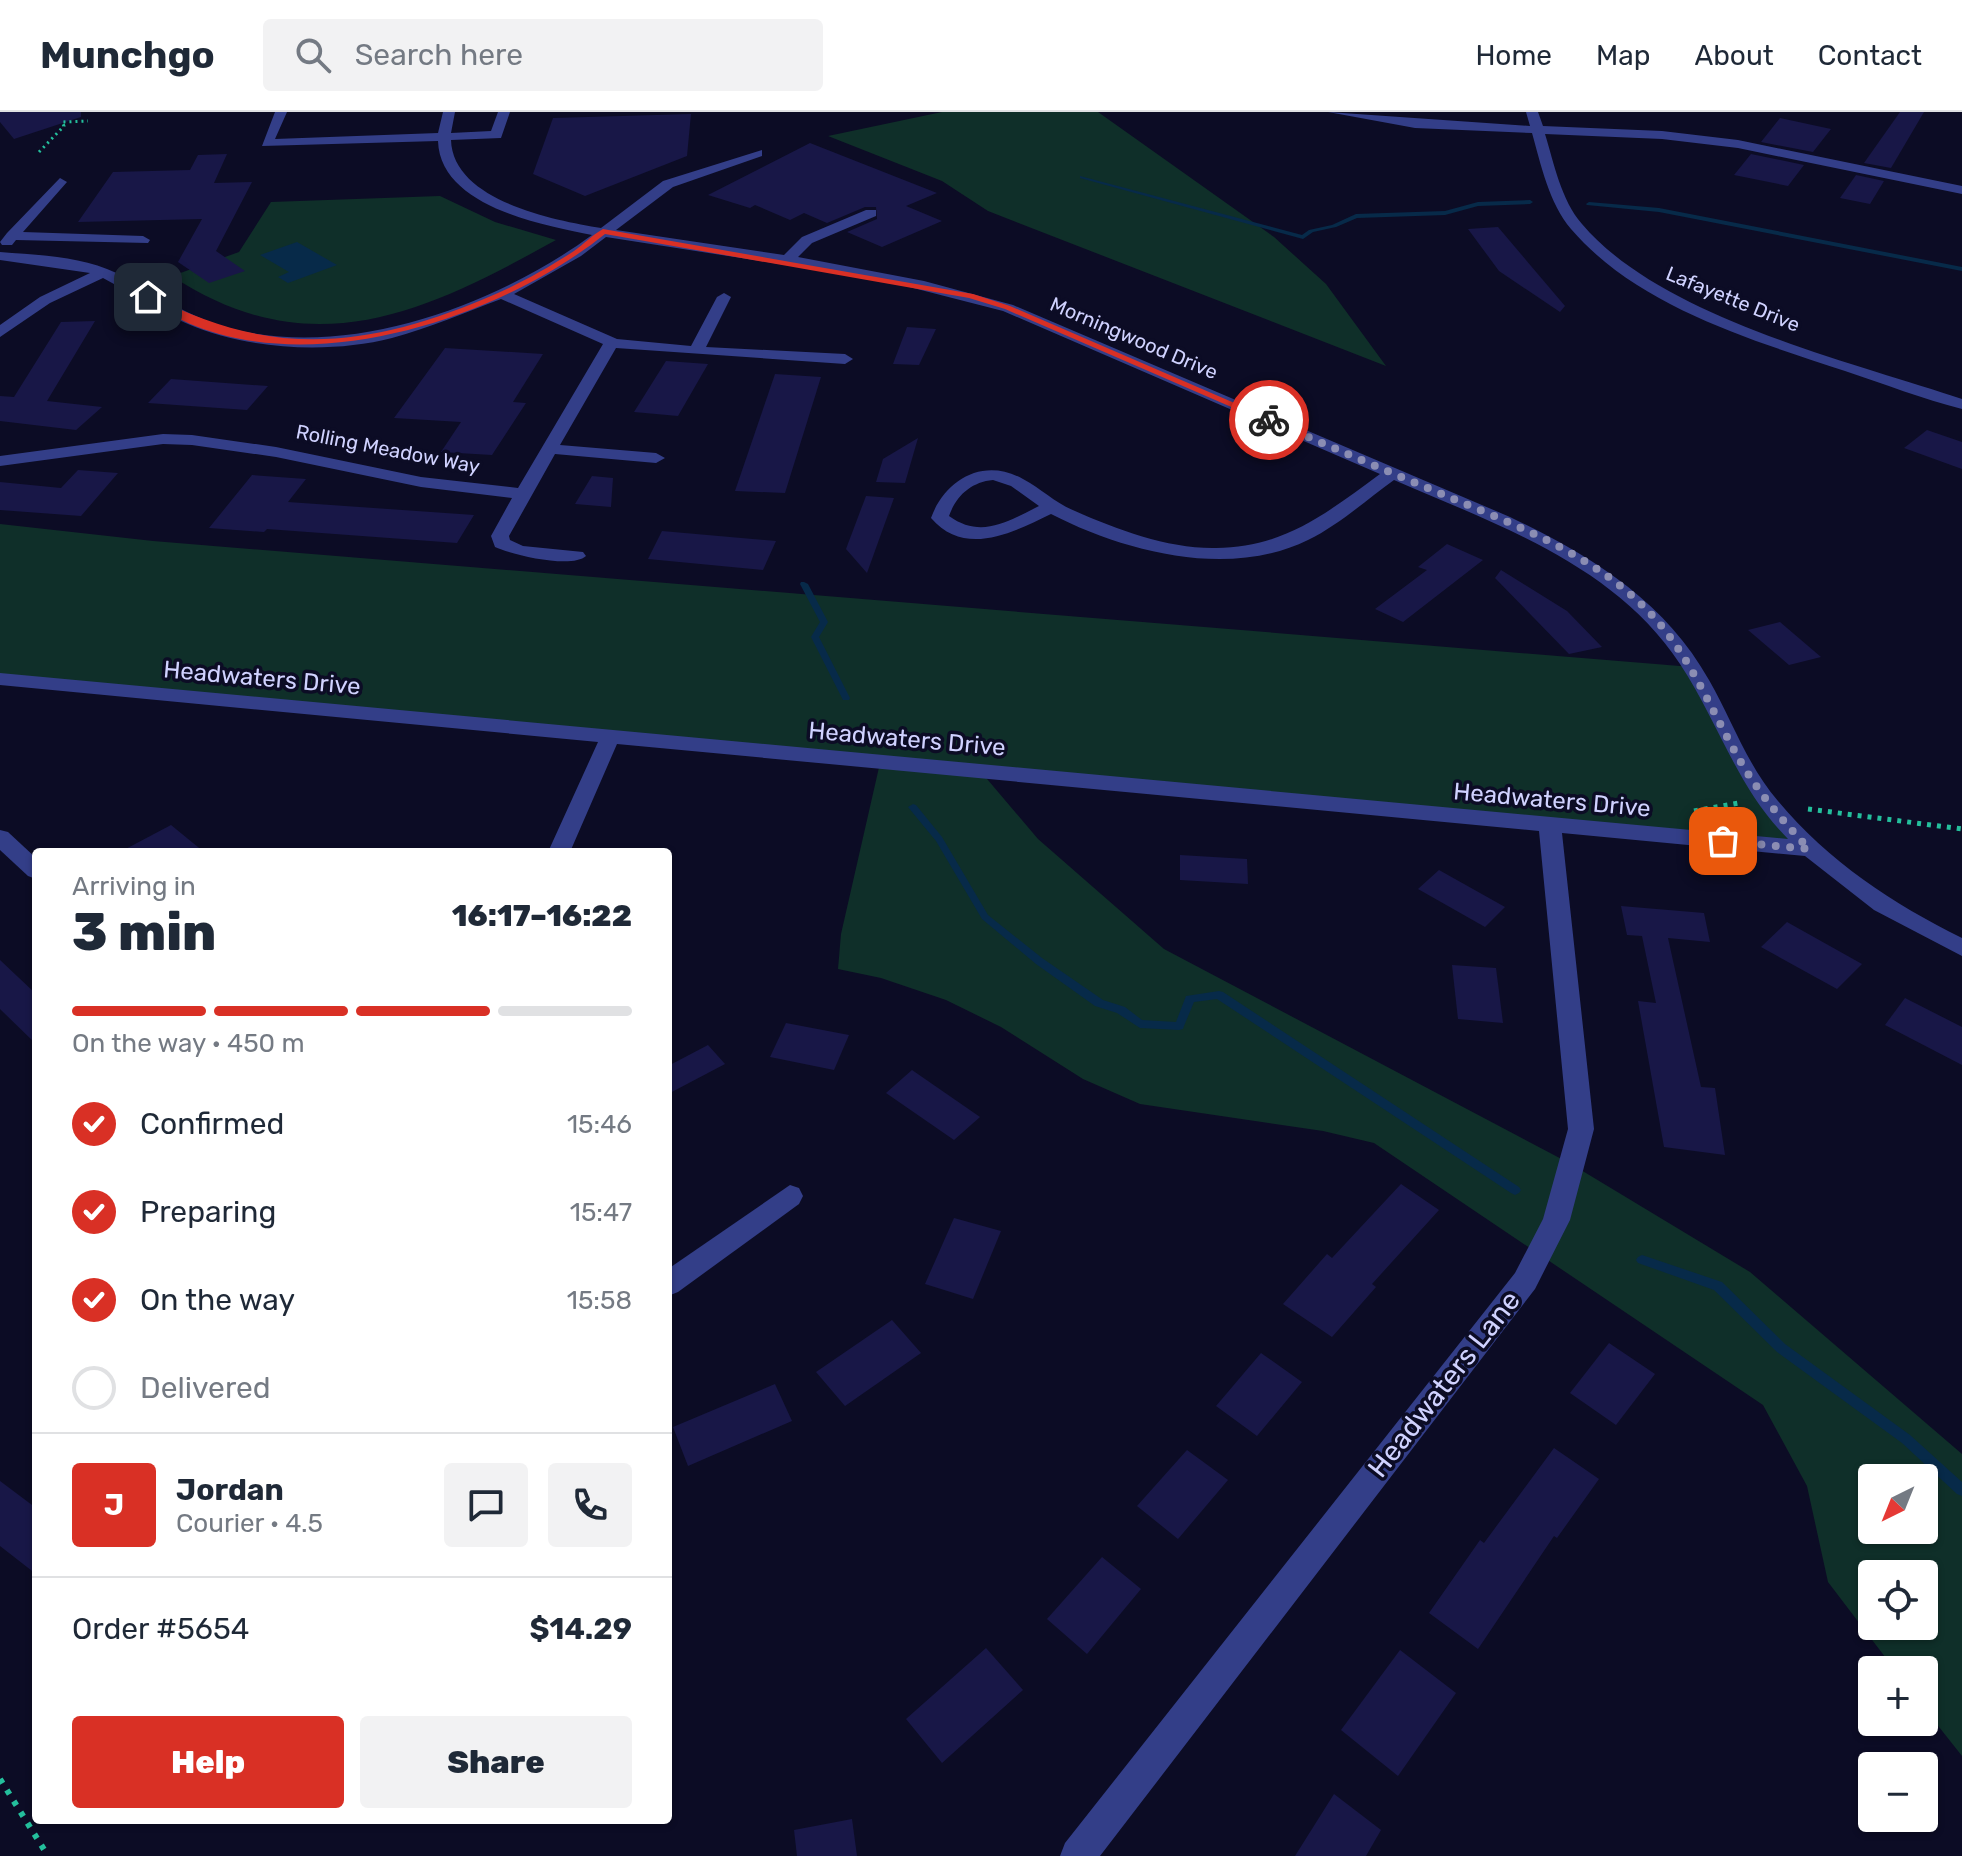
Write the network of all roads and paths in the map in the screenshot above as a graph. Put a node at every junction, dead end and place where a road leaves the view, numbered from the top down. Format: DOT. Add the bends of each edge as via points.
graph roads {
  1 [pos="281,112"];
  2 [pos="449,112"];
  3 [pos="504,112"];
  4 [pos="1334,112"];
  5 [pos="1532,112"];
  6 [pos="88,121"];
  7 [pos="1538,130"];
  8 [pos="441,136"];
  9 [pos="39,152"];
  10 [pos="757,153"];
  11 [pos="60,182"];
  12 [pos="1962,190"];
  13 [pos="871,213"];
  14 [pos="603,231"];
  15 [pos="12,236"];
  16 [pos="143,240"];
  17 [pos="0,250"];
  18 [pos="0,256"];
  19 [pos="787,261"];
  20 [pos="103,272"];
  21 [pos="502,294"];
  22 [pos="724,297"];
  23 [pos="3,326"];
  24 [pos="612,342"];
  25 [pos="696,351"];
  26 [pos="845,359"];
  27 [pos="1962,404"];
  28 [pos="550,449"];
  29 [pos="656,458"];
  30 [pos="0,461"];
  31 [pos="1392,473"];
  32 [pos="523,494"];
  33 [pos="1051,507"];
  34 [pos="577,556"];
  35 [pos="0,679"];
  36 [pos="610,737"];
  37 [pos="1767,804"];
  38 [pos="1690,812"];
  39 [pos="1550,827"];
  40 [pos="1962,829"];
  41 [pos="0,837"];
  42 [pos="561,848"];
  43 [pos="1809,849"];
  44 [pos="32,867"];
  45 [pos="1962,948"];
  46 [pos="790,1196"];
  47 [pos="672,1281"];
  48 [pos="0,1779"];
  49 [pos="48,1856"];
  50 [pos="1078,1856"];
  1 -- 8 [label="street" via="267,143"];
  2 -- 8 [label="street"];
  3 -- 8 [label="street" via="498,141"];
  4 -- 7 [label="street" via="1398,123"];
  5 -- 7 [label="street, Lafayette Drive"];
  6 -- 9 [label="path" via="62,122 64,126"];
  7 -- 12 [label="street" via="1716,141"];
  7 -- 27 [label="street, Lafayette Drive" via="1571,219 1593,246 1628,273 1742,328"];
  8 -- 14 [label="street, Morningwood Drive" via="453,172 474,190 539,216"];
  10 -- 14 [label="street" via="668,184"];
  11 -- 15 [label="street"];
  13 -- 19 [label="street" via="807,240"];
  14 -- 19 [label="street, Morningwood Drive"];
  14 -- 21 [label="street" via="576,253"];
  15 -- 16 [label="street"];
  15 -- 17 [label="street"];
  18 -- 20 [label="street"];
  19 -- 31 [label="street, Morningwood Drive" via="938,287 1008,308"];
  20 -- 21 [label="street" via="194,321 290,342 389,334"];
  20 -- 23 [label="street"];
  21 -- 24 [label="street"];
  22 -- 25 [label="street"];
  24 -- 25 [label="street"];
  24 -- 28 [label="street"];
  25 -- 26 [label="street"];
  28 -- 29 [label="street"];
  28 -- 32 [label="street"];
  30 -- 32 [label="street, Rolling Meadow Way" via="184,439 292,453 428,483"];
  31 -- 33 [label="street" via="1295,540 1215,555 1162,548"];
  31 -- 37 [label="street, Morningwood Drive" via="1541,538 1631,594 1692,667"];
  32 -- 34 [label="street" via="501,543 519,551"];
  33 -- 33 [label="street" via="1029,488 1002,476 976,476 956,488 940,518 954,530 976,537 1002,531"];
  35 -- 36 [label="street, Headwaters Drive"];
  36 -- 39 [label="street, Headwaters Drive"];
  36 -- 42 [label="street"];
  37 -- 38 [label="path"];
  37 -- 40 [label="path"];
  37 -- 43 [label="street, Morningwood Drive"];
  39 -- 43 [label="street, Headwaters Drive"];
  39 -- 50 [label="street, Headwaters Lane" via="1581,1129 1556,1220 1525,1281"];
  41 -- 44 [label="street"];
  43 -- 45 [label="street, Morningwood Drive" via="1897,913"];
  46 -- 47 [label="street"];
  48 -- 49 [label="path"];
}
